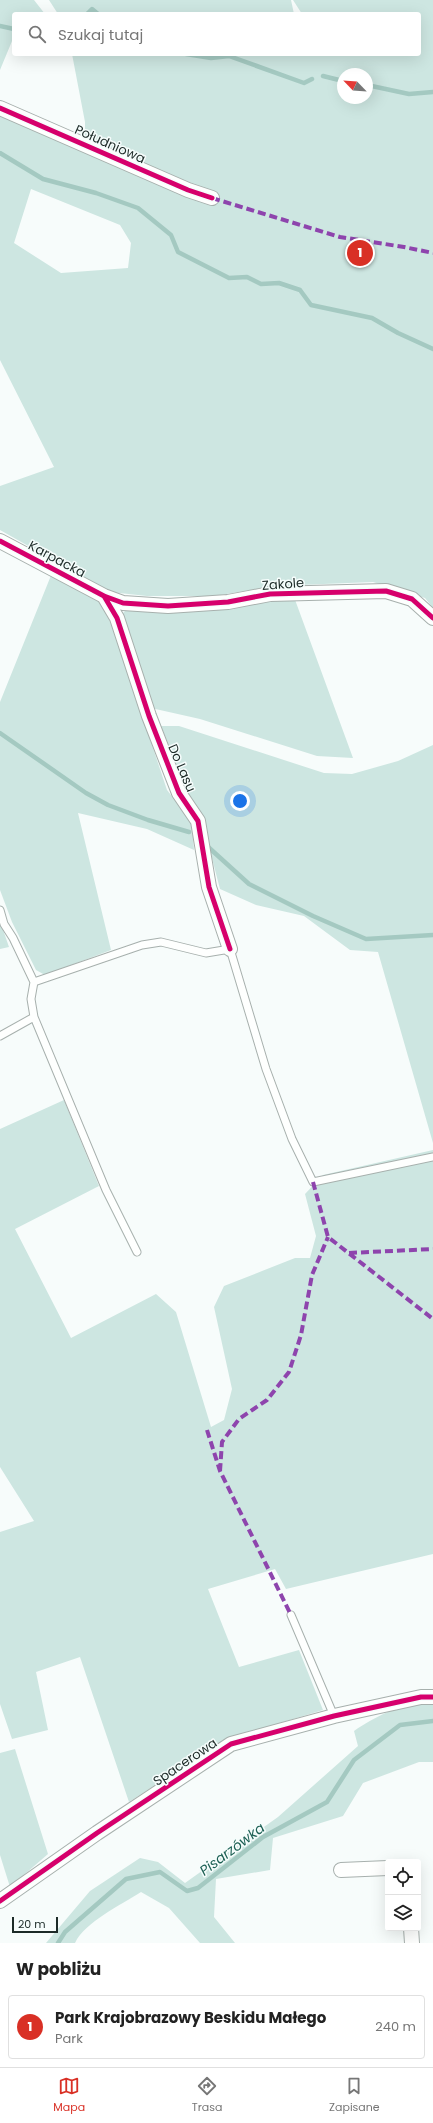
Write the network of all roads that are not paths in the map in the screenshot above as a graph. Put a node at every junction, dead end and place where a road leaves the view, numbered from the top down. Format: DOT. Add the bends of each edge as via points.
graph roads {
  1 [pos="0,108"];
  2 [pos="212,198"];
  3 [pos="0,541"];
  4 [pos="104,596"];
  5 [pos="433,618"];
  6 [pos="0,910"];
  7 [pos="230,949"];
  8 [pos="34,982"];
  9 [pos="34,1017"];
  10 [pos="0,1036"];
  11 [pos="433,1157"];
  12 [pos="137,1252"];
  13 [pos="291,1615"];
  14 [pos="433,1697"];
  15 [pos="334,1716"];
  16 [pos="385,1868"];
  17 [pos="341,1870"];
  18 [pos="0,1902"];
  19 [pos="411,1931"];
  20 [pos="412,1943"];
  1 -- 2 [label="street, Południowa" via="188,190"];
  3 -- 4 [label="street, Karpacka"];
  4 -- 5 [label="street, Zakole" via="123,603 168,606 228,602 270,594 386,591 412,599"];
  4 -- 7 [label="street, Do Lasu" via="116,618 149,716 179,793 198,821 209,887"];
  6 -- 8 [label="lane" via="4,924"];
  7 -- 8 [label="lane" via="206,952 161,942 142,945"];
  7 -- 11 [label="lane" via="269,1076 292,1139 313,1182"];
  8 -- 9 [label="lane" via="31,999"];
  9 -- 10 [label="lane"];
  9 -- 12 [label="lane" via="106,1190"];
  13 -- 15 [label="lane"];
  14 -- 15 [label="street, Spacerowa" via="421,1697"];
  15 -- 18 [label="street, Spacerowa" via="231,1744 97,1833"];
  16 -- 17 [label="street"];
  19 -- 20 [label="street"];
}
